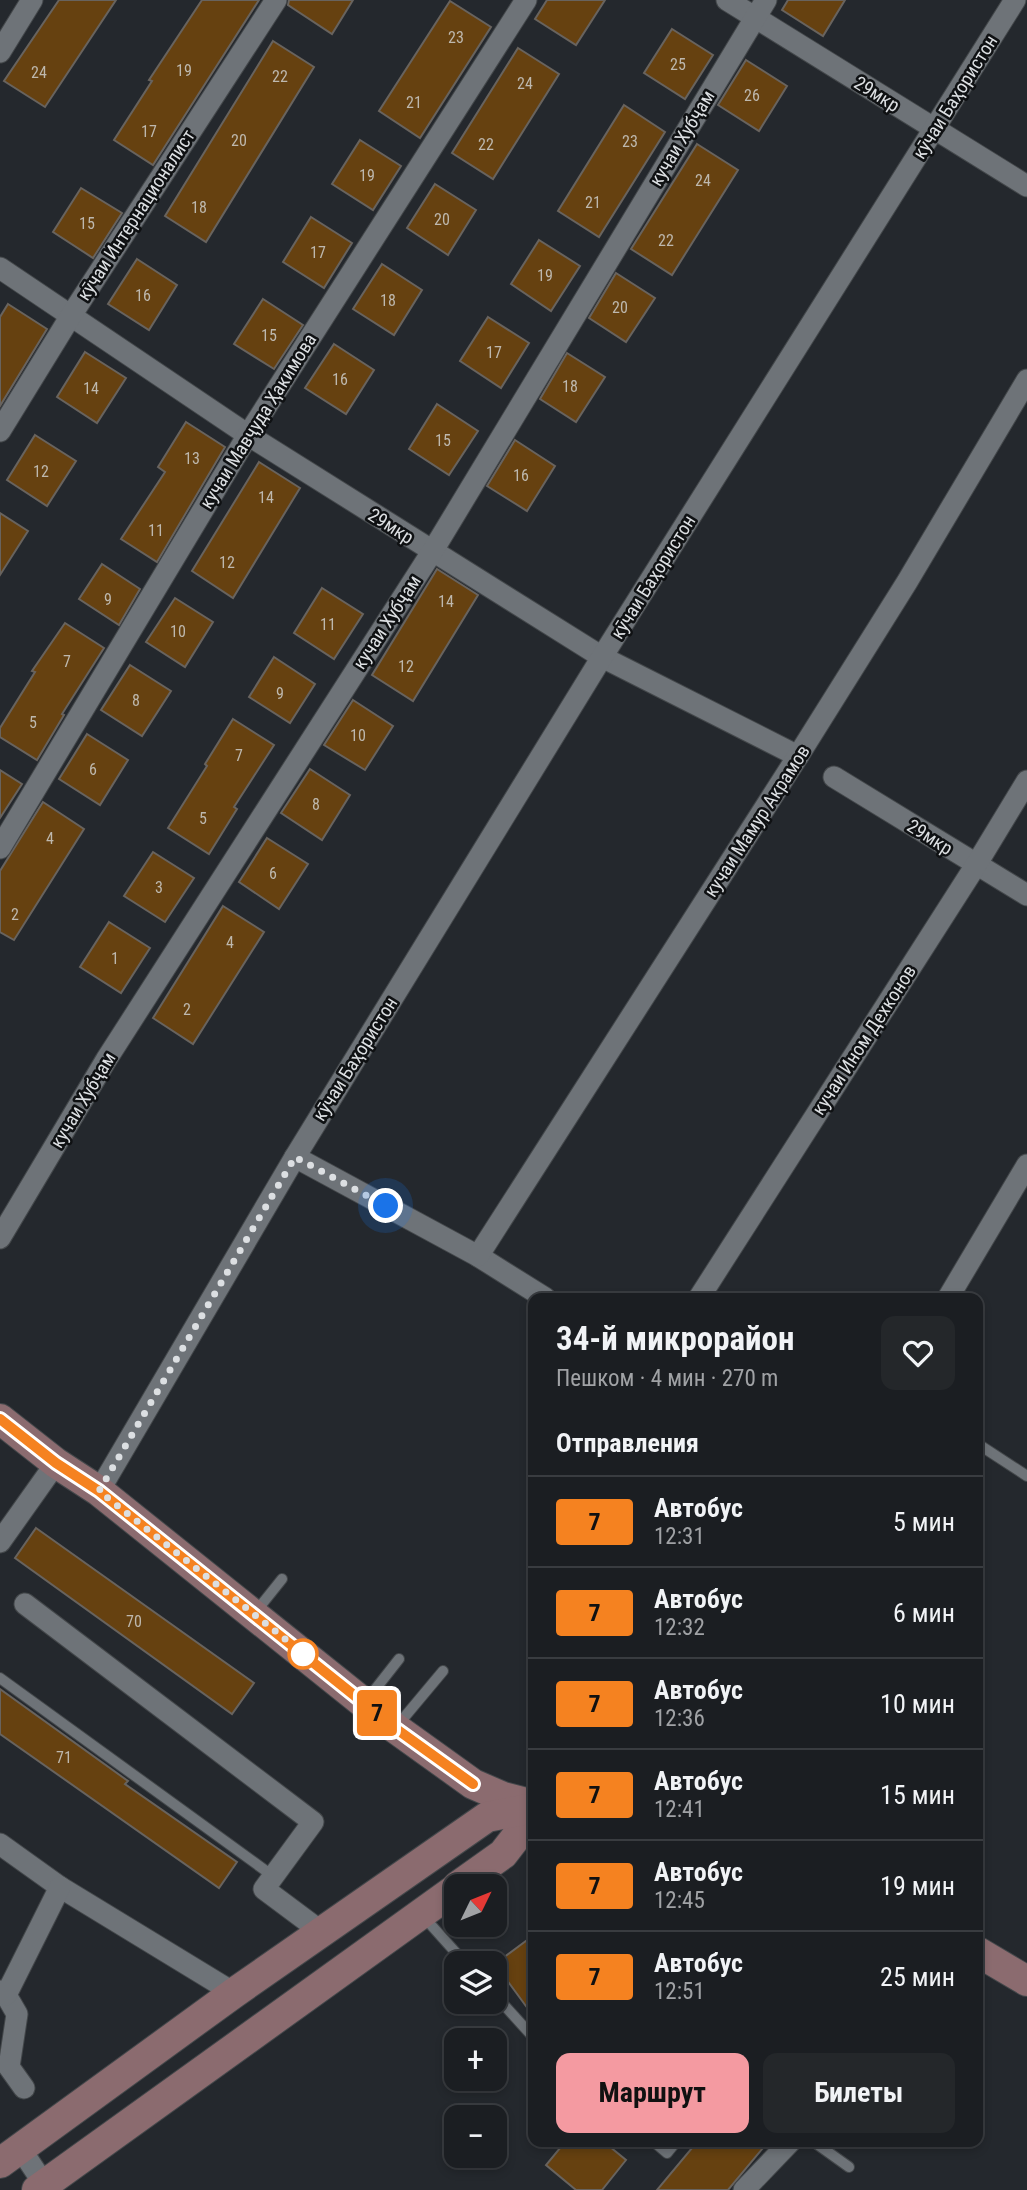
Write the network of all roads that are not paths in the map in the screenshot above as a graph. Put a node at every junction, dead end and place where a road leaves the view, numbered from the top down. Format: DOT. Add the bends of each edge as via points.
graph roads {
  1 [pos="32,0"];
  2 [pos="276,0"];
  3 [pos="526,0"];
  4 [pos="727,0"];
  5 [pos="1015,0"];
  6 [pos="761,9"];
  7 [pos="0,52"];
  8 [pos="934,130"];
  9 [pos="1027,186"];
  10 [pos="0,268"];
  11 [pos="72,314"];
  12 [pos="1027,380"];
  13 [pos="0,432"];
  14 [pos="248,435"];
  15 [pos="432,552"];
  16 [pos="602,657"];
  17 [pos="798,757"];
  18 [pos="834,777"];
  19 [pos="1027,781"];
  20 [pos="0,848"];
  21 [pos="976,865"];
  22 [pos="1027,895"];
  23 [pos="295,1157"];
  24 [pos="1027,1166"];
  25 [pos="0,1238"];
  26 [pos="478,1256"];
  27 [pos="537,1293"];
  28 [pos="702,1293"];
  29 [pos="951,1293"];
  30 [pos="0,1419"];
  31 [pos="983,1447"];
  32 [pos="56,1463"];
  33 [pos="1027,1476"];
  34 [pos="99,1491"];
  35 [pos="0,1542"];
  36 [pos="282,1579"];
  37 [pos="25,1604"];
  38 [pos="254,1614"];
  39 [pos="399,1659"];
  40 [pos="443,1671"];
  41 [pos="0,1678"];
  42 [pos="365,1703"];
  43 [pos="395,1728"];
  44 [pos="473,1784"];
  45 [pos="528,1804"];
  46 [pos="528,1807"];
  47 [pos="528,1822"];
  48 [pos="463,1833"];
  49 [pos="0,1844"];
  50 [pos="476,1874"];
  51 [pos="273,1876"];
  52 [pos="398,1879"];
  53 [pos="60,1887"];
  54 [pos="444,1897"];
  55 [pos="421,1914"];
  56 [pos="323,1933"];
  57 [pos="454,1951"];
  58 [pos="983,1955"];
  59 [pos="1027,1981"];
  60 [pos="3,1993"];
  61 [pos="234,1993"];
  62 [pos="507,2008"];
  63 [pos="528,2031"];
  64 [pos="24,2088"];
  65 [pos="785,2147"];
  66 [pos="821,2147"];
  67 [pos="10,2156"];
  68 [pos="849,2167"];
  69 [pos="44,2188"];
  70 [pos="744,2190"];
  1 -- 7 [label="street"];
  2 -- 11 [label="street, кӯчаи Интернационалист"];
  3 -- 14 [label="street, кучаи Мавҷуда Ҳакимова"];
  4 -- 6 [label="street, 29мкр"];
  5 -- 8 [label="street, кӯчаи Баҳористон"];
  6 -- 8 [label="street, 29мкр"];
  6 -- 15 [label="street, кучаи Хубҷам"];
  8 -- 9 [label="street, 29мкр"];
  8 -- 16 [label="street, кӯчаи Баҳористон"];
  10 -- 11 [label="street, 29мкр"];
  11 -- 13 [label="street, кӯчаи Интернационалист"];
  11 -- 14 [label="street, 29мкр"];
  12 -- 17 [label="street, кучаи Мамур Акрамов"];
  14 -- 15 [label="street, 29мкр"];
  14 -- 20 [label="street, кучаи Мавҷуда Ҳакимова"];
  15 -- 16 [label="street, 29мкр"];
  15 -- 25 [label="street, кучаи Хубҷам" via="106,1060"];
  16 -- 17 [label="street, 29мкр"];
  16 -- 23 [label="street, кӯчаи Баҳористон"];
  17 -- 26 [label="street, кучаи Мамур Акрамов"];
  18 -- 21 [label="street, 29мкр"];
  19 -- 21 [label="street, кучаи Ином Дехконов"];
  21 -- 22 [label="street, 29мкр"];
  21 -- 28 [label="street, кучаи Ином Дехконов"];
  23 -- 26 [label="street"];
  23 -- 34 [label="street, кӯчаи Баҳористон"];
  24 -- 29 [label="street"];
  26 -- 27 [label="street"];
  30 -- 32 [label="main road"];
  31 -- 33 [label="lane"];
  32 -- 34 [label="main road"];
  32 -- 35 [label="street"];
  34 -- 38 [label="main road"];
  36 -- 38 [label="lane"];
  37 -- 51 [label="street" via="313,1822"];
  38 -- 42 [label="main road"];
  39 -- 42 [label="lane"];
  40 -- 43 [label="lane"];
  41 -- 51 [label="lane"];
  42 -- 43 [label="main road"];
  43 -- 44 [label="main road"];
  44 -- 45 [label="main road"];
  44 -- 48 [label="main road" via="474,1819"];
  46 -- 48 [label="main road" via="487,1817"];
  47 -- 50 [label="main road" via="503,1854"];
  48 -- 52 [label="main road"];
  49 -- 53 [label="street"];
  51 -- 56 [label="street" via="264,1889"];
  52 -- 55 [label="main road"];
  52 -- 56 [label="main road"];
  53 -- 60 [label="street"];
  53 -- 61 [label="street"];
  54 -- 55 [label="main road"];
  55 -- 57 [label="lane"];
  55 -- 69 [label="main road"];
  56 -- 61 [label="main road"];
  58 -- 59 [label="main road"];
  60 -- 64 [label="street" via="17,2014 9,2067"];
  61 -- 67 [label="main road"];
  62 -- 63 [label="lane"];
  65 -- 70 [label="street"];
  66 -- 68 [label="lane"];
  67 -- 69 [label="street"];
}
